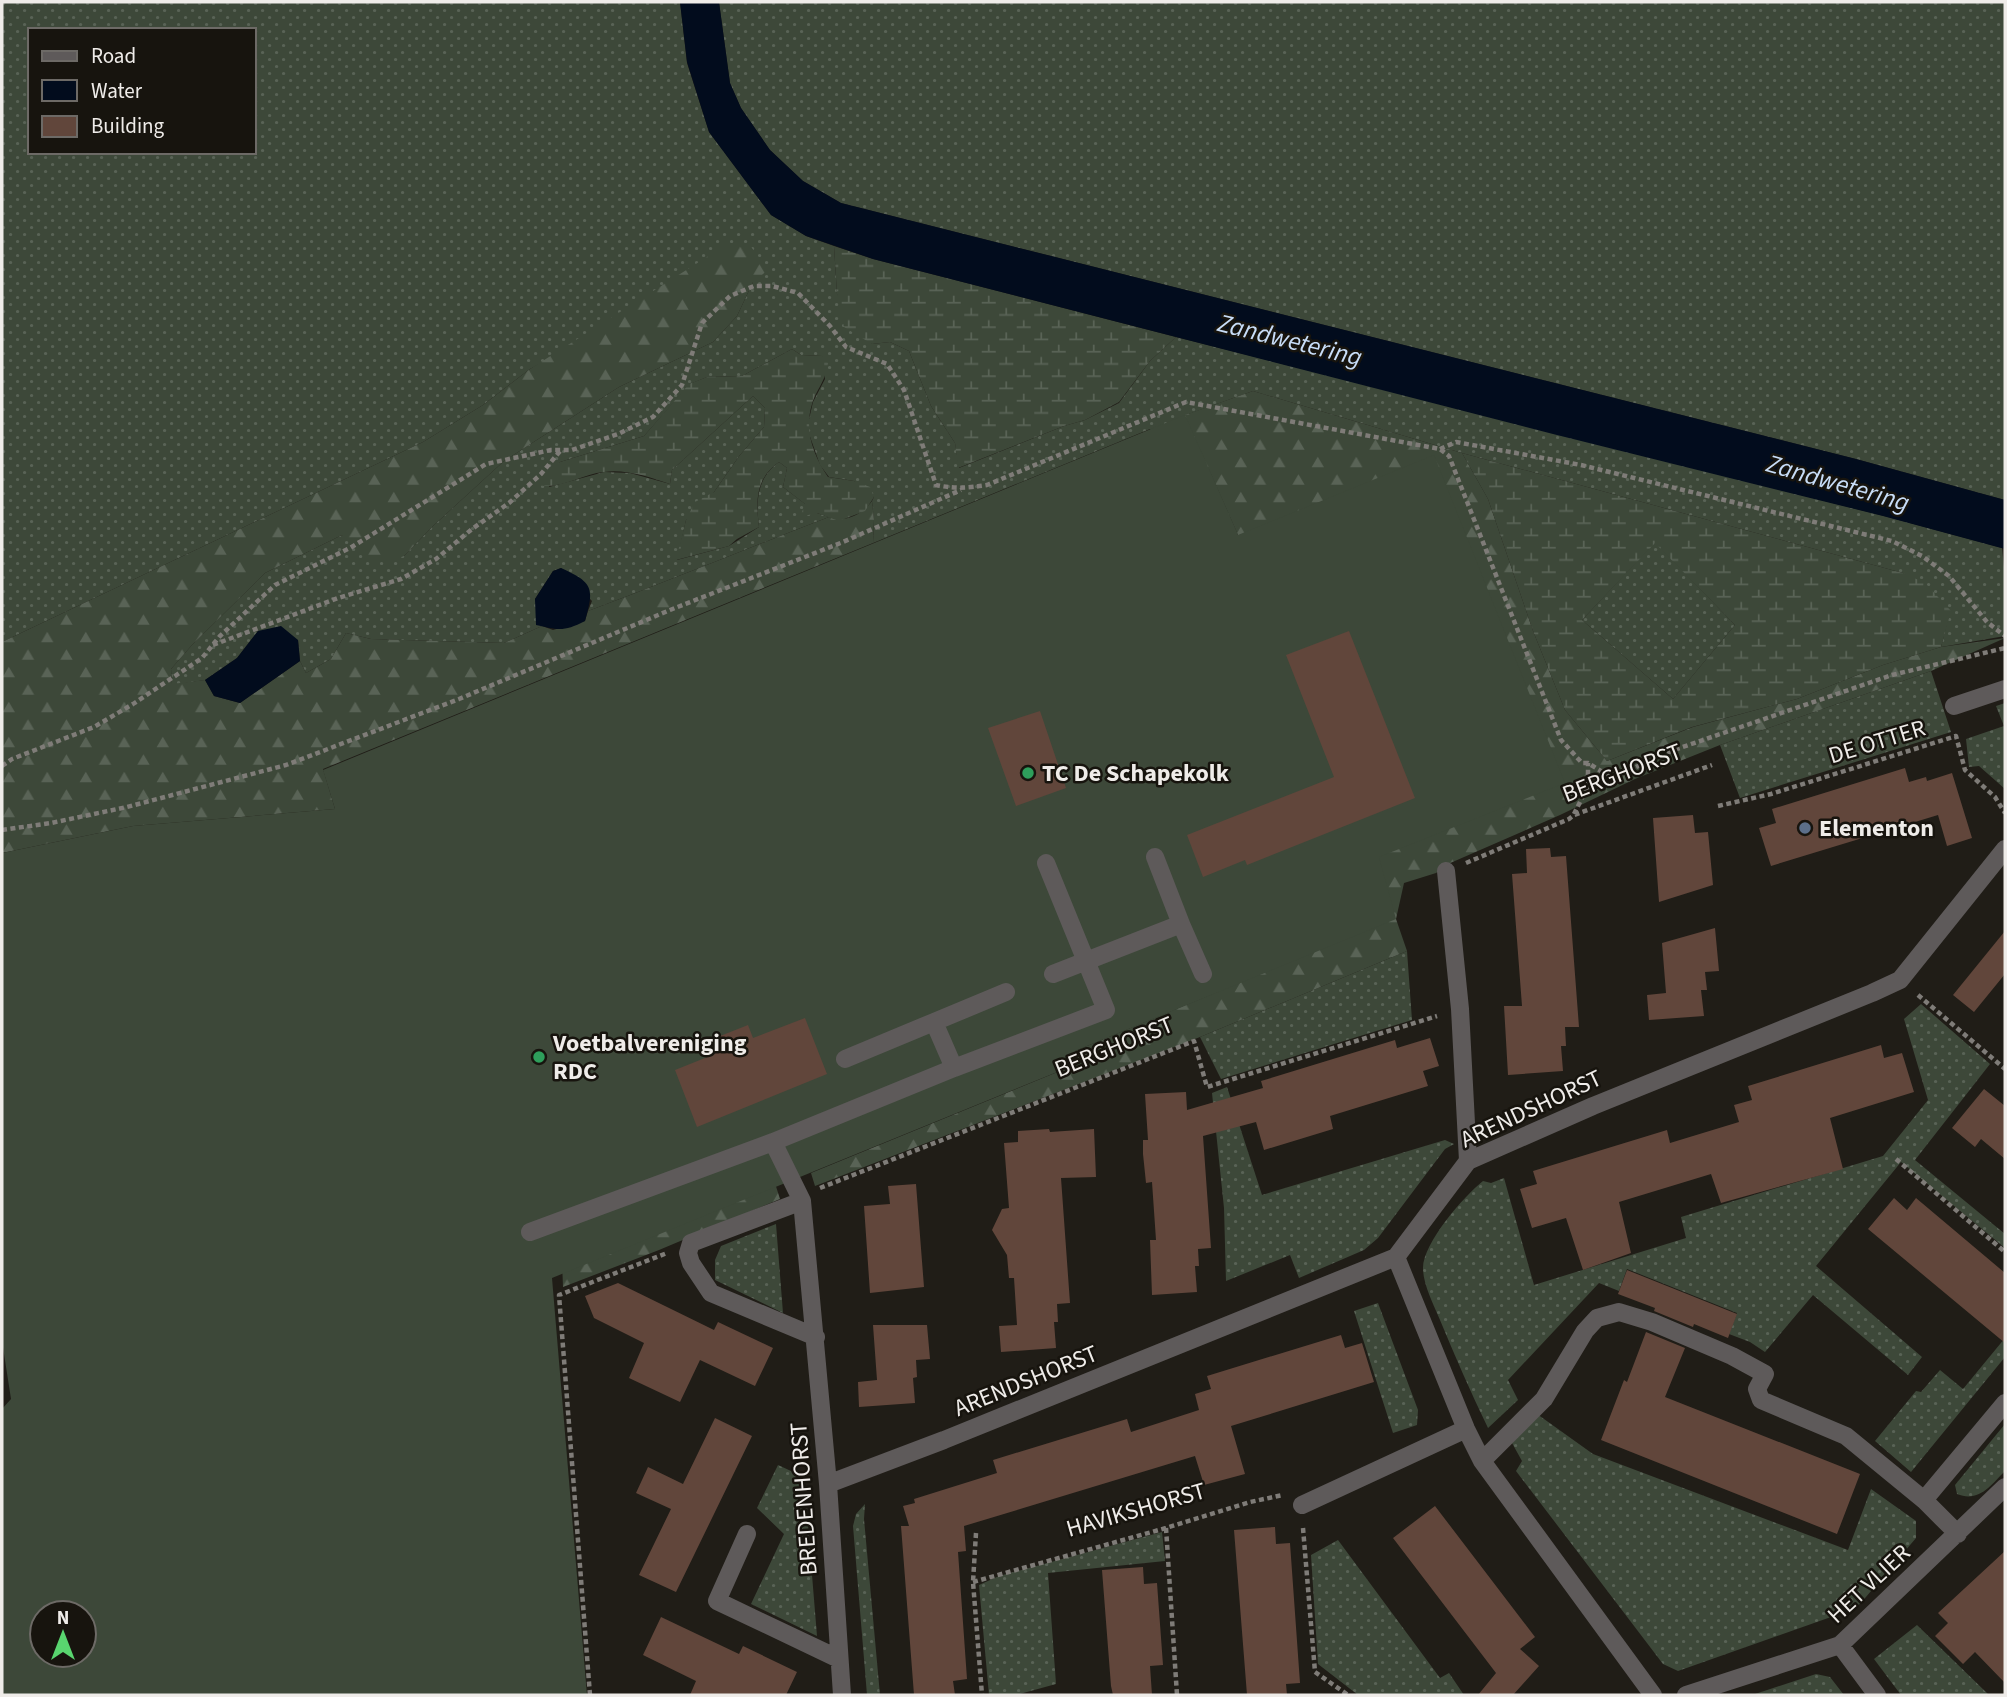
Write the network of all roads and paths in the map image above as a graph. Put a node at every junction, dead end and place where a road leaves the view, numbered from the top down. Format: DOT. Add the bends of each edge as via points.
graph roads {
  1 [pos="1440,449"];
  2 [pos="561,450"];
  3 [pos="963,489"];
  4 [pos="2005,636"];
  5 [pos="212,645"];
  6 [pos="2005,648"];
  7 [pos="2005,689"];
  8 [pos="1954,706"];
  9 [pos="1588,762"];
  10 [pos="1712,765"];
  11 [pos="2,766"];
  12 [pos="1718,806"];
  13 [pos="2005,813"];
  14 [pos="1574,815"];
  15 [pos="2,830"];
  16 [pos="2005,849"];
  17 [pos="1155,857"];
  18 [pos="1046,863"];
  19 [pos="1446,871"];
  20 [pos="1181,924"];
  21 [pos="1086,961"];
  22 [pos="1053,974"];
  23 [pos="1203,974"];
  24 [pos="1899,980"];
  25 [pos="1006,992"];
  26 [pos="1460,1009"];
  27 [pos="934,1022"];
  28 [pos="845,1059"];
  29 [pos="954,1068"];
  30 [pos="2005,1069"];
  31 [pos="773,1142"];
  32 [pos="1895,1159"];
  33 [pos="1468,1161"];
  34 [pos="802,1201"];
  35 [pos="530,1232"];
  36 [pos="691,1243"];
  37 [pos="2005,1252"];
  38 [pos="1396,1257"];
  39 [pos="816,1337"];
  40 [pos="2005,1403"];
  41 [pos="1466,1429"];
  42 [pos="1482,1461"];
  43 [pos="828,1484"];
  44 [pos="2005,1487"];
  45 [pos="1924,1500"];
  46 [pos="1302,1505"];
  47 [pos="1166,1528"];
  48 [pos="976,1533"];
  49 [pos="747,1534"];
  50 [pos="1958,1534"];
  51 [pos="973,1582"];
  52 [pos="1840,1645"];
  53 [pos="839,1659"];
  54 [pos="590,1695"];
  55 [pos="842,1695"];
  56 [pos="982,1695"];
  57 [pos="1177,1695"];
  58 [pos="1348,1695"];
  59 [pos="1653,1695"];
  60 [pos="1686,1695"];
  61 [pos="1877,1695"];
  1 -- 3 [label="path" via="1186,402 987,485"];
  1 -- 4 [label="path" via="1456,442 1581,465 1892,541 1949,576 1987,622"];
  1 -- 9 [label="path" via="1449,456 1561,740 1582,762"];
  2 -- 3 [label="path" via="618,434 653,416 682,385 702,323 730,296 754,286 772,286 798,293 846,347 887,364 904,390 936,485"];
  2 -- 5 [label="path" via="486,464 350,548 275,585"];
  2 -- 5 [label="path" via="509,503 436,559 401,579"];
  3 -- 15 [label="path" via="458,699 286,765 127,807"];
  5 -- 11 [label="path" via="202,658 94,727"];
  6 -- 9 [label="path" via="1892,675 1671,751 1612,778"];
  7 -- 8 [label="street"];
  9 -- 14 [label="path" via="1588,786"];
  10 -- 14 [label="path, BERGHORST"];
  12 -- 13 [label="path, DE OTTER" via="1956,736 1965,770 1996,797"];
  14 -- 19 [label="path, BERGHORST"];
  16 -- 24 [label="street, ARENDSHORST"];
  17 -- 20 [label="street"];
  18 -- 21 [label="street"];
  19 -- 26 [label="street"];
  20 -- 21 [label="street"];
  20 -- 23 [label="street"];
  21 -- 22 [label="street"];
  21 -- 29 [label="street" via="1106,1010"];
  24 -- 30 [label="path"];
  24 -- 33 [label="street, ARENDSHORST"];
  25 -- 27 [label="street"];
  26 -- 33 [label="street"];
  26 -- 34 [label="path, BERGHORST" via="1206,1087 1194,1041 814,1191"];
  27 -- 28 [label="street"];
  27 -- 29 [label="street"];
  29 -- 31 [label="street"];
  31 -- 34 [label="street"];
  31 -- 35 [label="street"];
  32 -- 37 [label="path"];
  33 -- 38 [label="street, ARENDSHORST"];
  34 -- 36 [label="street"];
  34 -- 39 [label="street, BREDENHORST"];
  36 -- 39 [label="street" via="691,1264 711,1293"];
  36 -- 54 [label="path" via="559,1295"];
  38 -- 41 [label="street"];
  38 -- 43 [label="street, ARENDSHORST"];
  39 -- 43 [label="street, BREDENHORST"];
  40 -- 45 [label="street"];
  41 -- 42 [label="street"];
  41 -- 46 [label="street"];
  42 -- 45 [label="street" via="1544,1399 1585,1331 1597,1318 1619,1312 1652,1322 1765,1374 1757,1389 1761,1400 1846,1436"];
  42 -- 59 [label="street"];
  43 -- 53 [label="street, BREDENHORST"];
  44 -- 50 [label="street, HET VLIER"];
  45 -- 50 [label="street"];
  46 -- 47 [label="path, HAVIKSHORST" via="1299,1491"];
  46 -- 58 [label="path" via="1315,1672"];
  47 -- 51 [label="path, HAVIKSHORST"];
  47 -- 57 [label="path"];
  48 -- 51 [label="path"];
  49 -- 53 [label="street" via="717,1601"];
  50 -- 52 [label="street, HET VLIER"];
  51 -- 56 [label="path"];
  52 -- 60 [label="street, HET VLIER"];
  52 -- 61 [label="street"];
  53 -- 55 [label="street, BREDENHORST"];
}
